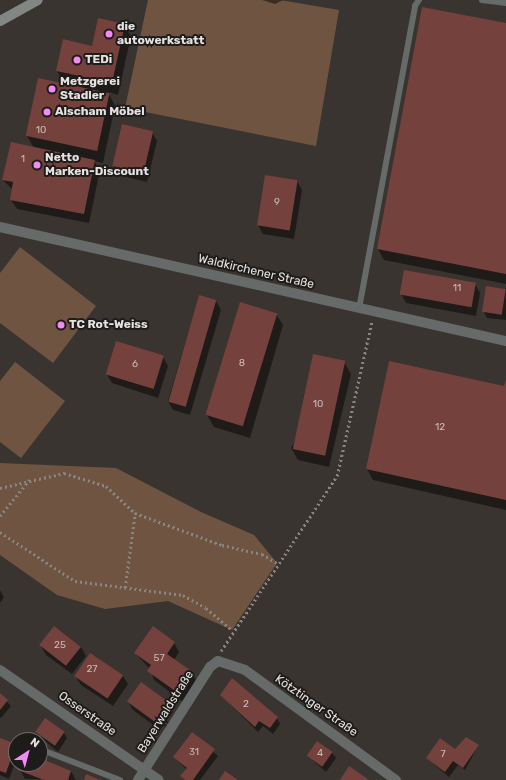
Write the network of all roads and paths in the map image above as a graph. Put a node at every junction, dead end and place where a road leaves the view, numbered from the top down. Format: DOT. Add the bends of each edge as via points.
graph roads {
  1 [pos="38,0"];
  2 [pos="420,0"];
  3 [pos="482,0"];
  4 [pos="506,3"];
  5 [pos="0,20"];
  6 [pos="0,227"];
  7 [pos="359,310"];
  8 [pos="374,313"];
  9 [pos="506,341"];
  10 [pos="30,478"];
  11 [pos="0,488"];
  12 [pos="135,513"];
  13 [pos="0,516"];
  14 [pos="0,532"];
  15 [pos="277,564"];
  16 [pos="125,588"];
  17 [pos="232,630"];
  18 [pos="218,661"];
  19 [pos="0,670"];
  20 [pos="48,752"];
  21 [pos="145,770"];
  22 [pos="120,780"];
  23 [pos="138,780"];
  24 [pos="160,780"];
  25 [pos="396,780"];
  1 -- 5 [label="main road"];
  2 -- 7 [label="lane" via="415,6"];
  3 -- 4 [label="lane"];
  6 -- 7 [label="street, Waldkirchener Straße"];
  7 -- 8 [label="street, Waldkirchener Straße"];
  8 -- 9 [label="street, Waldkirchener Straße"];
  8 -- 15 [label="path" via="342,466"];
  10 -- 11 [label="path"];
  10 -- 12 [label="path" via="64,473 106,486"];
  10 -- 13 [label="path"];
  12 -- 15 [label="path" via="222,545 262,554"];
  12 -- 16 [label="path"];
  14 -- 16 [label="path" via="75,581"];
  15 -- 17 [label="path"];
  16 -- 17 [label="path" via="183,595 206,608"];
  17 -- 18 [label="path"];
  18 -- 21 [label="street, Bayerwaldstraße" via="210,667"];
  18 -- 25 [label="street, Kötztinger Straße" via="245,670"];
  19 -- 21 [label="street, Osserstraße"];
  20 -- 22 [label="lane"];
  21 -- 23 [label="street, Bayerwaldstraße"];
  21 -- 24 [label="street, Osserstraße"];
}
